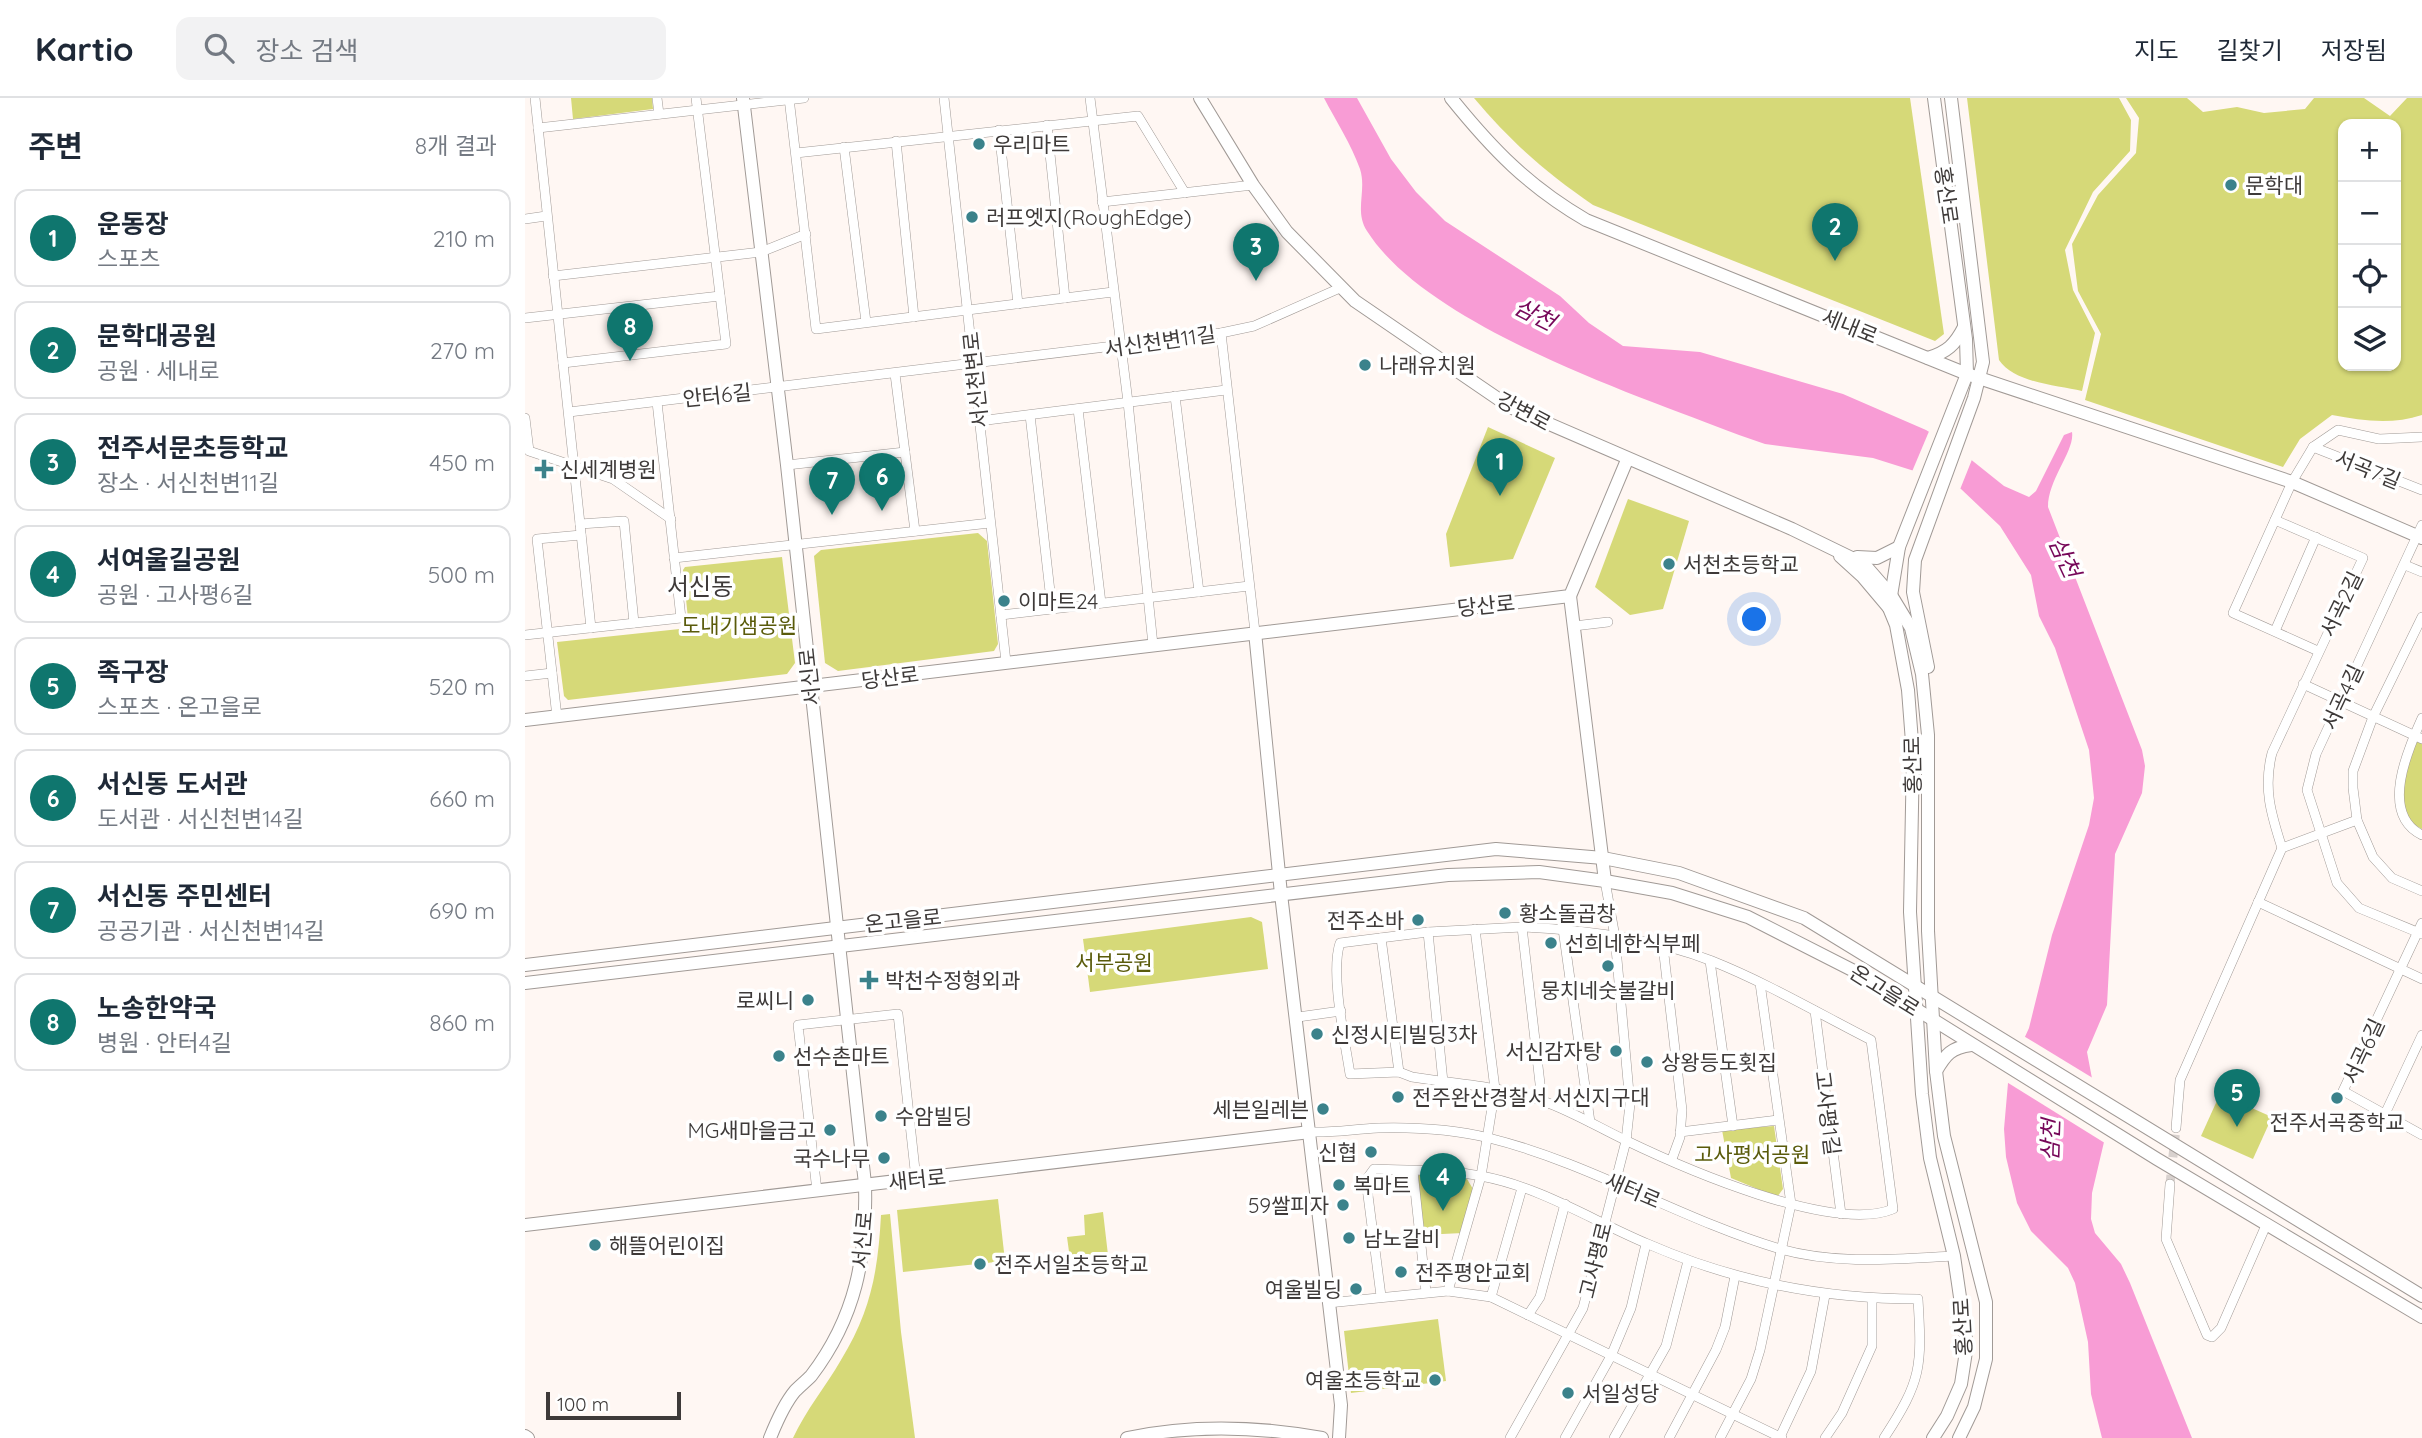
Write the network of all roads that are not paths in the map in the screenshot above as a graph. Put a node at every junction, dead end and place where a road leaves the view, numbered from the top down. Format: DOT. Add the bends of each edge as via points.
graph roads {
  1 [pos="535,98"];
  2 [pos="657,98"];
  3 [pos="696,98"];
  4 [pos="804,98"];
  5 [pos="944,98"];
  6 [pos="1090,98"];
  7 [pos="1200,98"];
  8 [pos="1451,98"];
  9 [pos="1934,98"];
  10 [pos="1951,98"];
  11 [pos="789,99"];
  12 [pos="743,101"];
  13 [pos="697,110"];
  14 [pos="659,114"];
  15 [pos="1093,120"];
  16 [pos="525,122"];
  17 [pos="538,124"];
  18 [pos="1047,125"];
  19 [pos="999,130"];
  20 [pos="948,136"];
  21 [pos="896,141"];
  22 [pos="844,147"];
  23 [pos="796,153"];
  24 [pos="1253,186"];
  25 [pos="1185,193"];
  26 [pos="1102,202"];
  27 [pos="546,216"];
  28 [pos="525,219"];
  29 [pos="806,234"];
  30 [pos="761,252"];
  31 [pos="716,257"];
  32 [pos="553,276"];
  33 [pos="1340,288"];
  34 [pos="1113,292"];
  35 [pos="720,296"];
  36 [pos="1065,298"];
  37 [pos="1018,304"];
  38 [pos="967,310"];
  39 [pos="557,313"];
  40 [pos="525,317"];
  41 [pos="914,317"];
  42 [pos="866,323"];
  43 [pos="1965,327"];
  44 [pos="1221,333"];
  45 [pos="1120,346"];
  46 [pos="1928,358"];
  47 [pos="563,362"];
  48 [pos="973,365"];
  49 [pos="895,374"];
  50 [pos="1974,376"];
  51 [pos="778,389"];
  52 [pos="1226,390"];
  53 [pos="1175,396"];
  54 [pos="657,402"];
  55 [pos="1128,402"];
  56 [pos="1078,409"];
  57 [pos="569,412"];
  58 [pos="1030,415"];
  59 [pos="525,418"];
  60 [pos="979,421"];
  61 [pos="2422,437"];
  62 [pos="2313,447"];
  63 [pos="905,452"];
  64 [pos="1627,460"];
  65 [pos="787,465"];
  66 [pos="575,466"];
  67 [pos="2292,482"];
  68 [pos="2422,490"];
  69 [pos="671,519"];
  70 [pos="2275,520"];
  71 [pos="991,523"];
  72 [pos="580,524"];
  73 [pos="915,531"];
  74 [pos="2420,533"];
  75 [pos="581,535"];
  76 [pos="2316,537"];
  77 [pos="794,546"];
  78 [pos="1829,546"];
  79 [pos="1899,547"];
  80 [pos="1851,556"];
  81 [pos="674,558"];
  82 [pos="2405,565"];
  83 [pos="2422,572"];
  84 [pos="1249,586"];
  85 [pos="1199,592"];
  86 [pos="1570,596"];
  87 [pos="1147,598"];
  88 [pos="1890,601"];
  89 [pos="1101,603"];
  90 [pos="1052,609"];
  91 [pos="1001,615"];
  92 [pos="2422,617"];
  93 [pos="1608,622"];
  94 [pos="634,623"];
  95 [pos="1574,626"];
  96 [pos="591,628"];
  97 [pos="2275,631"];
  98 [pos="547,632"];
  99 [pos="1255,632"];
  100 [pos="525,635"];
  101 [pos="1153,645"];
  102 [pos="2318,651"];
  103 [pos="1006,662"];
  104 [pos="552,673"];
  105 [pos="1922,674"];
  106 [pos="525,676"];
  107 [pos="2303,684"];
  108 [pos="810,687"];
  109 [pos="2340,701"];
  110 [pos="557,717"];
  111 [pos="2373,717"];
  112 [pos="2422,718"];
  113 [pos="525,720"];
  114 [pos="2418,737"];
  115 [pos="2357,820"];
  116 [pos="2319,834"];
  117 [pos="2422,835"];
  118 [pos="2282,848"];
  119 [pos="1603,858"];
  120 [pos="1281,876"];
  121 [pos="1605,881"];
  122 [pos="2422,891"];
  123 [pos="1281,894"];
  124 [pos="2258,902"];
  125 [pos="837,927"];
  126 [pos="1522,927"];
  127 [pos="1475,929"];
  128 [pos="1563,929"];
  129 [pos="2421,930"];
  130 [pos="1428,932"];
  131 [pos="1615,937"];
  132 [pos="1381,939"];
  133 [pos="1663,946"];
  134 [pos="839,947"];
  135 [pos="1710,961"];
  136 [pos="525,965"];
  137 [pos="2401,969"];
  138 [pos="2422,979"];
  139 [pos="525,983"];
  140 [pos="1760,983"];
  141 [pos="1914,988"];
  142 [pos="1930,997"];
  143 [pos="1915,1010"];
  144 [pos="1341,1011"];
  145 [pos="1815,1011"];
  146 [pos="1298,1017"];
  147 [pos="847,1019"];
  148 [pos="1931,1020"];
  149 [pos="2422,1035"];
  150 [pos="1971,1045"];
  151 [pos="1936,1071"];
  152 [pos="1399,1072"];
  153 [pos="1443,1082"];
  154 [pos="1495,1089"];
  155 [pos="1542,1101"];
  156 [pos="2385,1114"];
  157 [pos="1778,1120"];
  158 [pos="1590,1122"];
  159 [pos="1733,1126"];
  160 [pos="2176,1128"];
  161 [pos="1310,1132"];
  162 [pos="1680,1132"];
  163 [pos="2421,1132"];
  164 [pos="1487,1138"];
  165 [pos="1626,1141"];
  166 [pos="1672,1159"];
  167 [pos="1413,1171"];
  168 [pos="1481,1176"];
  169 [pos="2228,1178"];
  170 [pos="916,1179"];
  171 [pos="1617,1182"];
  172 [pos="2170,1184"];
  173 [pos="865,1185"];
  174 [pos="1522,1188"];
  175 [pos="817,1191"];
  176 [pos="2219,1195"];
  177 [pos="1565,1204"];
  178 [pos="1791,1204"];
  179 [pos="1842,1214"];
  180 [pos="1604,1223"];
  181 [pos="2267,1223"];
  182 [pos="525,1225"];
  183 [pos="1646,1244"];
  184 [pos="1782,1249"];
  185 [pos="1954,1256"];
  186 [pos="1688,1261"];
  187 [pos="1735,1276"];
  188 [pos="1774,1287"];
  189 [pos="1448,1291"];
  190 [pos="1426,1292"];
  191 [pos="1825,1295"];
  192 [pos="2422,1296"];
  193 [pos="1381,1297"];
  194 [pos="1491,1297"];
  195 [pos="1872,1300"];
  196 [pos="1328,1303"];
  197 [pos="2420,1312"];
  198 [pos="1528,1315"];
  199 [pos="1569,1335"];
  200 [pos="1611,1356"];
  201 [pos="1650,1374"];
  202 [pos="1694,1394"];
  203 [pos="1734,1415"];
  204 [pos="1617,1433"];
  205 [pos="1781,1437"];
  206 [pos="770,1438"];
  207 [pos="1127,1438"];
  208 [pos="1322,1438"];
  209 [pos="1339,1438"];
  210 [pos="1510,1438"];
  211 [pos="1565,1438"];
  212 [pos="1669,1438"];
  213 [pos="1720,1438"];
  214 [pos="1825,1438"];
  215 [pos="1884,1438"];
  216 [pos="1933,1438"];
  217 [pos="1959,1438"];
  1 -- 17 [label="street"];
  2 -- 14 [label="street"];
  3 -- 13 [label="street"];
  4 -- 11 [label="street"];
  5 -- 20 [label="street, 서신천변로"];
  6 -- 15 [label="street"];
  7 -- 24 [label="street, 강변로"];
  8 -- 46 [label="street, 세내로" via="1515,171 1587,220"];
  9 -- 43 [label="street, 홍산로"];
  10 -- 50 [label="street, 홍산로" via="1983,362"];
  11 -- 12 [label="street"];
  11 -- 23 [label="street"];
  12 -- 13 [label="street"];
  12 -- 30 [label="street, 서신로"];
  13 -- 14 [label="street"];
  13 -- 31 [label="street"];
  14 -- 17 [label="street"];
  15 -- 18 [label="street"];
  15 -- 25 [label="street" via="1138,116"];
  15 -- 26 [label="street"];
  16 -- 17 [label="street"];
  17 -- 27 [label="street"];
  18 -- 19 [label="street"];
  18 -- 36 [label="street"];
  19 -- 20 [label="street"];
  19 -- 37 [label="street"];
  20 -- 21 [label="street"];
  20 -- 38 [label="street, 서신천변로"];
  21 -- 22 [label="street"];
  21 -- 41 [label="street"];
  22 -- 23 [label="street"];
  22 -- 42 [label="street"];
  23 -- 29 [label="street"];
  24 -- 25 [label="street"];
  24 -- 33 [label="street, 강변로" via="1287,232"];
  25 -- 26 [label="street"];
  26 -- 34 [label="street"];
  27 -- 28 [label="street"];
  27 -- 32 [label="street"];
  29 -- 30 [label="street"];
  29 -- 42 [label="street" via="816,329"];
  30 -- 31 [label="street"];
  30 -- 51 [label="street, 서신로"];
  31 -- 32 [label="street"];
  31 -- 35 [label="street"];
  32 -- 39 [label="street"];
  33 -- 44 [label="street, 서신천변11길" via="1254,326"];
  33 -- 64 [label="street, 강변로" via="1510,407"];
  34 -- 36 [label="street"];
  34 -- 45 [label="street"];
  35 -- 39 [label="street"];
  35 -- 47 [label="street" via="726,344"];
  36 -- 37 [label="street"];
  37 -- 38 [label="street"];
  38 -- 41 [label="street"];
  38 -- 48 [label="street, 서신천변로"];
  39 -- 40 [label="street"];
  39 -- 47 [label="street"];
  41 -- 42 [label="street"];
  43 -- 46 [label="street" via="1957,342"];
  43 -- 50 [label="street, 홍산로"];
  44 -- 45 [label="street, 서신천변11길"];
  44 -- 52 [label="street"];
  45 -- 48 [label="street, 서신천변11길"];
  45 -- 55 [label="street"];
  46 -- 50 [label="street, 세내로"];
  47 -- 57 [label="street"];
  48 -- 49 [label="street, 서신천변11길"];
  48 -- 60 [label="street, 서신천변로"];
  49 -- 51 [label="street, 안터6길"];
  49 -- 63 [label="street"];
  50 -- 67 [label="street, 세내로"];
  50 -- 79 [label="street, 홍산로" via="1961,393"];
  50 -- 105 [label="street, 홍산로" via="1974,398 1915,560 1913,592 1928,670"];
  51 -- 54 [label="street, 안터6길"];
  51 -- 65 [label="street, 서신로"];
  52 -- 53 [label="street"];
  52 -- 84 [label="street"];
  53 -- 55 [label="street"];
  53 -- 85 [label="street"];
  54 -- 57 [label="street, 안터6길"];
  54 -- 69 [label="street, 안터6길"];
  55 -- 56 [label="street"];
  55 -- 87 [label="street"];
  56 -- 58 [label="street"];
  56 -- 89 [label="street"];
  57 -- 66 [label="street"];
  58 -- 60 [label="street"];
  58 -- 90 [label="street"];
  59 -- 66 [label="street" via="529,451"];
  60 -- 71 [label="street, 서신천변로"];
  61 -- 62 [label="street, 서곡7길" via="2379,439 2338,430"];
  62 -- 67 [label="street, 서곡7길"];
  62 -- 68 [label="street, 서곡7길"];
  63 -- 65 [label="street"];
  63 -- 73 [label="street"];
  64 -- 78 [label="street, 강변로"];
  64 -- 86 [label="street"];
  65 -- 77 [label="street, 서신로"];
  66 -- 69 [label="street" via="613,479"];
  66 -- 72 [label="street"];
  67 -- 70 [label="street"];
  67 -- 74 [label="street, 세내로"];
  69 -- 81 [label="street, 안터6길"];
  70 -- 76 [label="street"];
  70 -- 97 [label="street, 서곡2길" via="2233,613"];
  71 -- 73 [label="street"];
  71 -- 91 [label="street, 서신천변로"];
  72 -- 75 [label="street"];
  72 -- 94 [label="street" via="624,521"];
  73 -- 77 [label="street"];
  74 -- 82 [label="street, 서곡4길"];
  75 -- 96 [label="street"];
  75 -- 98 [label="street" via="537,539"];
  76 -- 97 [label="street"];
  76 -- 102 [label="street, 서곡2길" via="2363,558"];
  77 -- 81 [label="street"];
  77 -- 108 [label="street, 서신로"];
  78 -- 80 [label="street, 강변로"];
  78 -- 88 [label="street, 강변로"];
  79 -- 80 [label="street" via="1877,558"];
  79 -- 88 [label="street, 홍산로"];
  80 -- 88 [label="street, 강변로" via="1864,564"];
  81 -- 94 [label="street, 안터6길" via="681,618"];
  82 -- 83 [label="street"];
  82 -- 109 [label="street, 서곡4길"];
  84 -- 85 [label="street"];
  84 -- 99 [label="street"];
  85 -- 87 [label="street"];
  86 -- 95 [label="street"];
  86 -- 99 [label="street, 당산로"];
  87 -- 89 [label="street"];
  87 -- 101 [label="street"];
  88 -- 105 [label="street, 강변로" via="1911,628"];
  88 -- 141 [label="street, 홍산로" via="1908,690 1913,744 1910,912"];
  89 -- 90 [label="street"];
  90 -- 91 [label="street"];
  91 -- 103 [label="street, 서신천변로"];
  92 -- 111 [label="street"];
  93 -- 95 [label="street"];
  94 -- 96 [label="street, 안터6길"];
  95 -- 119 [label="street"];
  96 -- 98 [label="street, 안터6길"];
  97 -- 102 [label="street, 서곡2길"];
  98 -- 100 [label="street, 안터6길"];
  98 -- 104 [label="street"];
  99 -- 101 [label="street, 당산로"];
  99 -- 120 [label="street"];
  101 -- 103 [label="street, 당산로"];
  102 -- 107 [label="street, 서곡2길"];
  103 -- 108 [label="street, 당산로"];
  104 -- 106 [label="street"];
  104 -- 110 [label="street"];
  105 -- 142 [label="street, 홍산로" via="1928,735"];
  107 -- 109 [label="street"];
  107 -- 118 [label="street, 서곡2길" via="2267,771 2268,806"];
  108 -- 110 [label="street, 당산로"];
  108 -- 125 [label="street, 서신로"];
  109 -- 111 [label="street"];
  109 -- 116 [label="street, 서곡4길" via="2311,767 2307,790"];
  110 -- 113 [label="street, 당산로"];
  111 -- 114 [label="street"];
  111 -- 115 [label="street" via="2353,771"];
  112 -- 114 [label="street"];
  114 -- 117 [label="street" via="2401,767 2400,791 2411,830"];
  115 -- 116 [label="street"];
  115 -- 122 [label="street" via="2373,857 2392,878"];
  116 -- 118 [label="street"];
  116 -- 129 [label="street, 서곡4길" via="2337,883 2359,908"];
  118 -- 124 [label="street"];
  119 -- 120 [label="street, 온고을로" via="1496,849"];
  119 -- 121 [label="street, 고사평로"];
  119 -- 141 [label="street, 온고을로" via="1679,873 1804,919"];
  120 -- 123 [label="street"];
  120 -- 125 [label="street, 온고을로"];
  121 -- 123 [label="street, 온고을로" via="1539,872 1448,875"];
  121 -- 131 [label="street, 고사평로"];
  121 -- 143 [label="street, 온고을로" via="1672,893 1748,918 1831,957"];
  123 -- 134 [label="street, 온고을로"];
  123 -- 146 [label="street"];
  124 -- 137 [label="street"];
  124 -- 160 [label="street" via="2180,1080"];
  125 -- 134 [label="street, 서신로"];
  125 -- 136 [label="street, 온고을로"];
  126 -- 127 [label="street"];
  126 -- 128 [label="street"];
  126 -- 155 [label="street"];
  127 -- 130 [label="street"];
  127 -- 154 [label="street"];
  128 -- 131 [label="street"];
  128 -- 158 [label="street"];
  129 -- 137 [label="street, 서곡6길"];
  130 -- 132 [label="street"];
  130 -- 153 [label="street"];
  131 -- 133 [label="street"];
  131 -- 165 [label="street, 고사평로" via="1630,1104"];
  132 -- 144 [label="street" via="1340,943 1336,953"];
  132 -- 152 [label="street"];
  133 -- 135 [label="street"];
  133 -- 162 [label="street" via="1682,1110"];
  134 -- 139 [label="street, 온고을로"];
  134 -- 147 [label="street, 서신로"];
  135 -- 140 [label="street"];
  135 -- 159 [label="street"];
  137 -- 138 [label="street"];
  137 -- 156 [label="street, 서곡6길" via="2343,1091"];
  140 -- 145 [label="street"];
  140 -- 157 [label="street"];
  141 -- 142 [label="street, 온고을로"];
  141 -- 143 [label="street, 홍산로"];
  142 -- 148 [label="street, 홍산로"];
  142 -- 169 [label="street, 온고을로"];
  143 -- 148 [label="street, 온고을로"];
  143 -- 185 [label="street, 홍산로" via="1930,1158"];
  144 -- 146 [label="street"];
  144 -- 152 [label="street" via="1350,1074"];
  145 -- 179 [label="street, 고사평1길"];
  145 -- 179 [label="street" via="1871,1040 1893,1209 1878,1215"];
  146 -- 161 [label="street"];
  147 -- 170 [label="street" via="898,1014"];
  147 -- 173 [label="street, 서신로"];
  147 -- 175 [label="street" via="798,1025"];
  148 -- 150 [label="street, 온고을로"];
  148 -- 151 [label="street, 홍산로"];
  149 -- 156 [label="street"];
  150 -- 151 [label="street" via="1954,1048"];
  150 -- 176 [label="street, 온고을로"];
  151 -- 217 [label="street, 홍산로" via="1944,1136 1986,1302 1986,1359 1974,1407"];
  152 -- 153 [label="street"];
  153 -- 154 [label="street"];
  154 -- 155 [label="street"];
  154 -- 164 [label="street"];
  155 -- 158 [label="street"];
  156 -- 163 [label="street, 서곡6길"];
  157 -- 159 [label="street"];
  157 -- 178 [label="street"];
  158 -- 165 [label="street"];
  159 -- 162 [label="street"];
  161 -- 164 [label="street, 새터로" via="1447,1130"];
  161 -- 170 [label="street, 새터로"];
  161 -- 196 [label="street"];
  162 -- 166 [label="street"];
  164 -- 168 [label="street"];
  164 -- 171 [label="street, 새터로" via="1549,1154"];
  165 -- 166 [label="street"];
  165 -- 171 [label="street, 고사평로"];
  166 -- 178 [label="street"];
  167 -- 168 [label="street"];
  167 -- 190 [label="street"];
  167 -- 193 [label="street" via="1374,1169 1366,1180"];
  168 -- 174 [label="street"];
  168 -- 189 [label="street"];
  169 -- 176 [label="street"];
  169 -- 192 [label="street, 온고을로"];
  170 -- 173 [label="street, 새터로"];
  171 -- 180 [label="street, 고사평로"];
  171 -- 184 [label="street, 새터로"];
  172 -- 181 [label="street" via="2166,1240 2207,1335 2212,1337 2221,1328"];
  173 -- 175 [label="street, 새터로"];
  173 -- 206 [label="street, 서신로" via="867,1235 856,1289 828,1347 810,1377 793,1393"];
  174 -- 177 [label="street"];
  174 -- 194 [label="street"];
  175 -- 182 [label="street, 새터로"];
  176 -- 181 [label="street, 온고을로"];
  177 -- 180 [label="street"];
  177 -- 198 [label="street" via="1540,1297"];
  178 -- 179 [label="street"];
  178 -- 184 [label="street"];
  180 -- 183 [label="street"];
  180 -- 199 [label="street, 고사평로" via="1583,1308"];
  181 -- 197 [label="street, 온고을로"];
  183 -- 186 [label="street"];
  183 -- 200 [label="street" via="1631,1308"];
  184 -- 185 [label="street, 새터로" via="1870,1262"];
  184 -- 188 [label="street"];
  185 -- 216 [label="street, 홍산로" via="1967,1345 1961,1384"];
  186 -- 187 [label="street"];
  186 -- 201 [label="street" via="1672,1328"];
  187 -- 188 [label="street"];
  187 -- 202 [label="street" via="1725,1327"];
  188 -- 191 [label="street"];
  188 -- 203 [label="street" via="1751,1379"];
  189 -- 190 [label="street"];
  189 -- 194 [label="street"];
  190 -- 193 [label="street"];
  191 -- 195 [label="street"];
  191 -- 205 [label="street" via="1811,1371"];
  193 -- 196 [label="street"];
  194 -- 198 [label="street"];
  195 -- 214 [label="street" via="1872,1346"];
  195 -- 215 [label="street" via="1918,1299 1922,1354 1916,1382"];
  196 -- 209 [label="street" via="1341,1405"];
  198 -- 199 [label="street"];
  199 -- 200 [label="street"];
  199 -- 210 [label="street, 고사평로"];
  200 -- 201 [label="street"];
  200 -- 211 [label="street"];
  201 -- 202 [label="street"];
  201 -- 204 [label="street"];
  202 -- 203 [label="street"];
  202 -- 212 [label="street"];
  203 -- 205 [label="street"];
  203 -- 213 [label="street"];
  207 -- 208 [label="street" via="1214,1427"];
}
